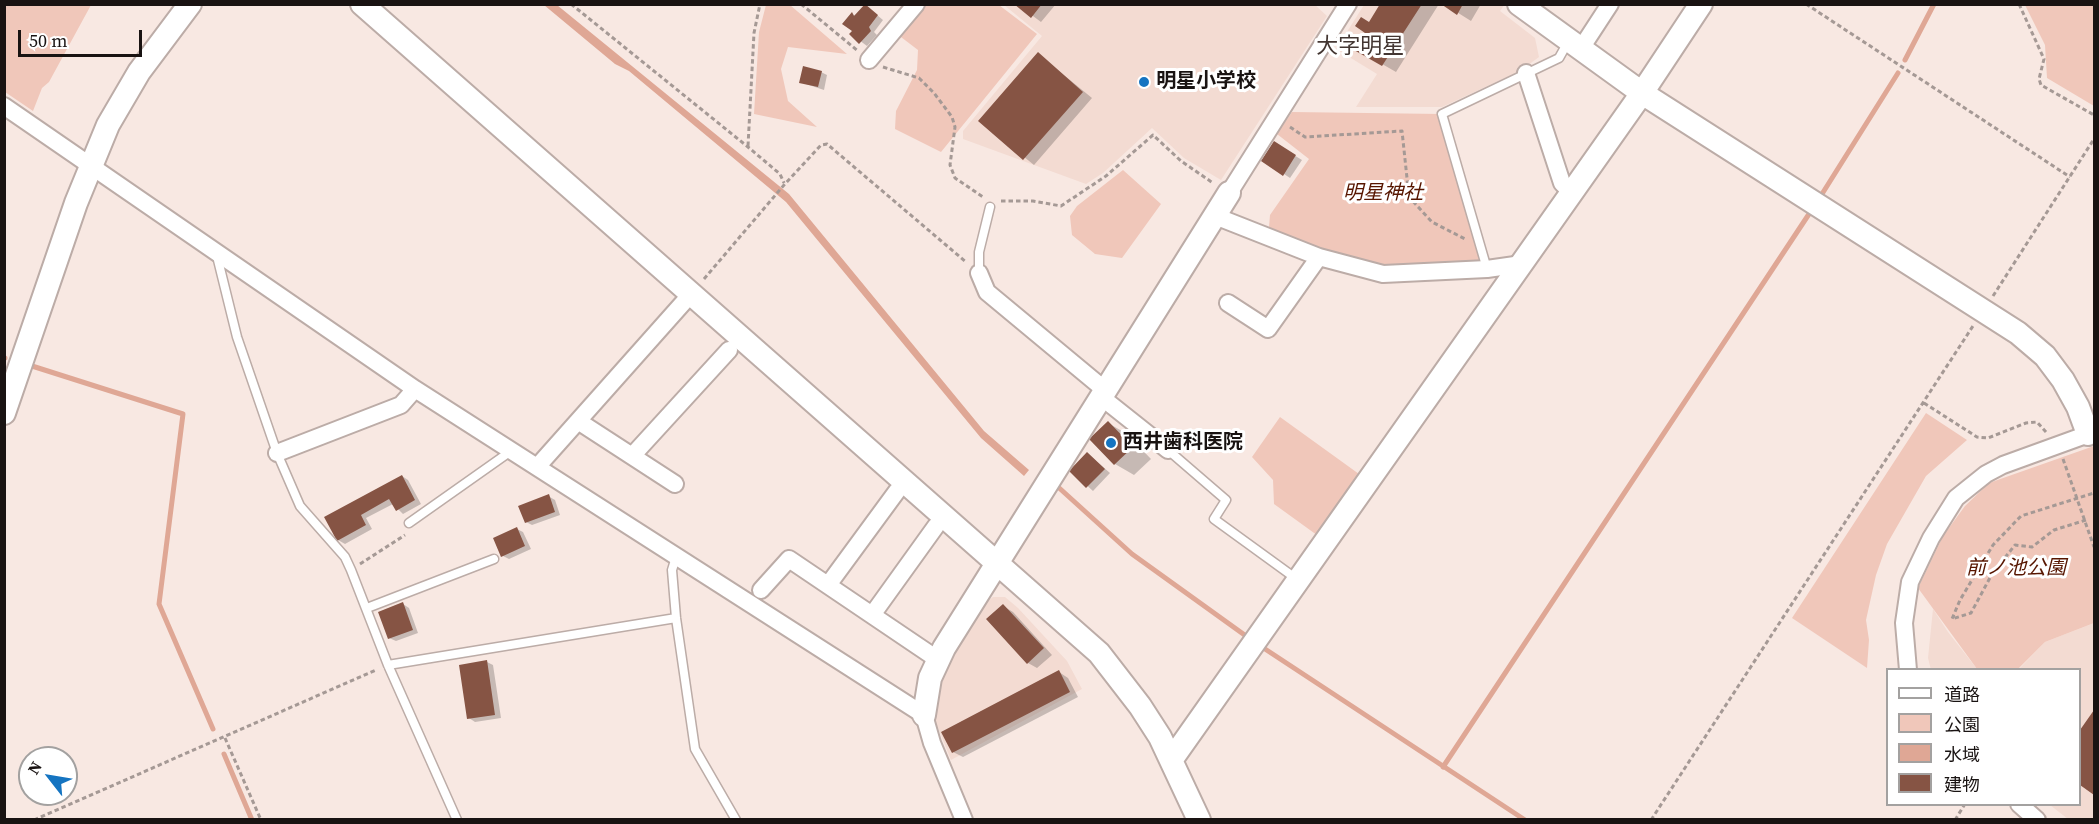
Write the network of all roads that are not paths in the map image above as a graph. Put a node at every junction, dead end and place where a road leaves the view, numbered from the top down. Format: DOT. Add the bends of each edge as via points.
graph roads {
  1 [pos="190,4"];
  2 [pos="362,4"];
  3 [pos="916,4"];
  4 [pos="1348,4"];
  5 [pos="1519,4"];
  6 [pos="1610,4"];
  7 [pos="1701,4"];
  8 [pos="1574,46"];
  9 [pos="869,60"];
  10 [pos="1527,73"];
  11 [pos="1642,93"];
  12 [pos="4,106"];
  13 [pos="90,164"];
  14 [pos="1572,193"];
  15 [pos="1229,194"];
  16 [pos="990,207"];
  17 [pos="1215,216"];
  18 [pos="217,252"];
  19 [pos="1319,257"];
  20 [pos="1522,264"];
  21 [pos="1487,269"];
  22 [pos="979,273"];
  23 [pos="691,294"];
  24 [pos="1228,303"];
  25 [pos="731,348"];
  26 [pos="415,389"];
  27 [pos="1102,393"];
  28 [pos="4,413"];
  29 [pos="578,421"];
  30 [pos="2091,433"];
  31 [pos="511,450"];
  32 [pos="1167,450"];
  33 [pos="277,453"];
  34 [pos="632,456"];
  35 [pos="537,466"];
  36 [pos="675,484"];
  37 [pos="897,491"];
  38 [pos="408,523"];
  39 [pos="936,526"];
  40 [pos="675,557"];
  41 [pos="494,559"];
  42 [pos="997,564"];
  43 [pos="1299,581"];
  44 [pos="828,585"];
  45 [pos="761,591"];
  46 [pos="367,608"];
  47 [pos="872,615"];
  48 [pos="676,618"];
  49 [pos="938,659"];
  50 [pos="388,665"];
  51 [pos="1908,668"];
  52 [pos="924,715"];
  53 [pos="1172,759"];
  54 [pos="2021,806"];
  55 [pos="457,819"];
  56 [pos="736,819"];
  57 [pos="964,819"];
  58 [pos="1199,819"];
  59 [pos="2037,819"];
  1 -- 13 [label="street" via="124,97"];
  2 -- 23 [label="street"];
  3 -- 9 [label="street"];
  4 -- 15 [label="street"];
  5 -- 8 [label="street"];
  6 -- 8 [label="street"];
  7 -- 11 [label="street"];
  8 -- 10 [label="lane"];
  8 -- 11 [label="street"];
  10 -- 14 [label="street" via="1562,183"];
  10 -- 21 [label="lane" via="1442,114"];
  11 -- 14 [label="street"];
  11 -- 30 [label="street" via="1984,310 2045,356 2071,392"];
  12 -- 13 [label="street"];
  13 -- 18 [label="street"];
  13 -- 28 [label="street"];
  14 -- 20 [label="street"];
  15 -- 17 [label="street"];
  16 -- 22 [label="lane"];
  17 -- 19 [label="street"];
  17 -- 27 [label="street"];
  18 -- 26 [label="street"];
  18 -- 33 [label="lane" via="232,319"];
  19 -- 21 [label="street" via="1383,274"];
  19 -- 24 [label="street" via="1268,329"];
  20 -- 21 [label="street"];
  20 -- 43 [label="street"];
  22 -- 27 [label="street" via="987,292"];
  23 -- 29 [label="street"];
  23 -- 42 [label="street"];
  25 -- 34 [label="street"];
  26 -- 31 [label="street"];
  26 -- 33 [label="street" via="400,405"];
  27 -- 32 [label="street"];
  27 -- 42 [label="street"];
  29 -- 34 [label="street"];
  29 -- 35 [label="street"];
  30 -- 51 [label="street" via="1986,474 1956,498 1910,582 1904,623"];
  31 -- 35 [label="street"];
  31 -- 38 [label="lane"];
  32 -- 43 [label="lane" via="1227,500 1214,519"];
  33 -- 46 [label="lane" via="300,506 345,557"];
  34 -- 36 [label="street"];
  35 -- 40 [label="street"];
  37 -- 44 [label="street"];
  39 -- 47 [label="street"];
  40 -- 48 [label="lane" via="672,570"];
  40 -- 52 [label="street"];
  41 -- 46 [label="lane"];
  42 -- 49 [label="street"];
  42 -- 53 [label="street" via="1099,653 1140,706"];
  43 -- 53 [label="street"];
  44 -- 45 [label="street" via="789,558"];
  44 -- 47 [label="street"];
  46 -- 50 [label="lane"];
  47 -- 49 [label="street"];
  48 -- 50 [label="lane"];
  48 -- 56 [label="lane" via="694,749"];
  49 -- 52 [label="street" via="928,684"];
  50 -- 55 [label="lane"];
  52 -- 57 [label="street"];
  53 -- 58 [label="street"];
  54 -- 59 [label="street"];
}
